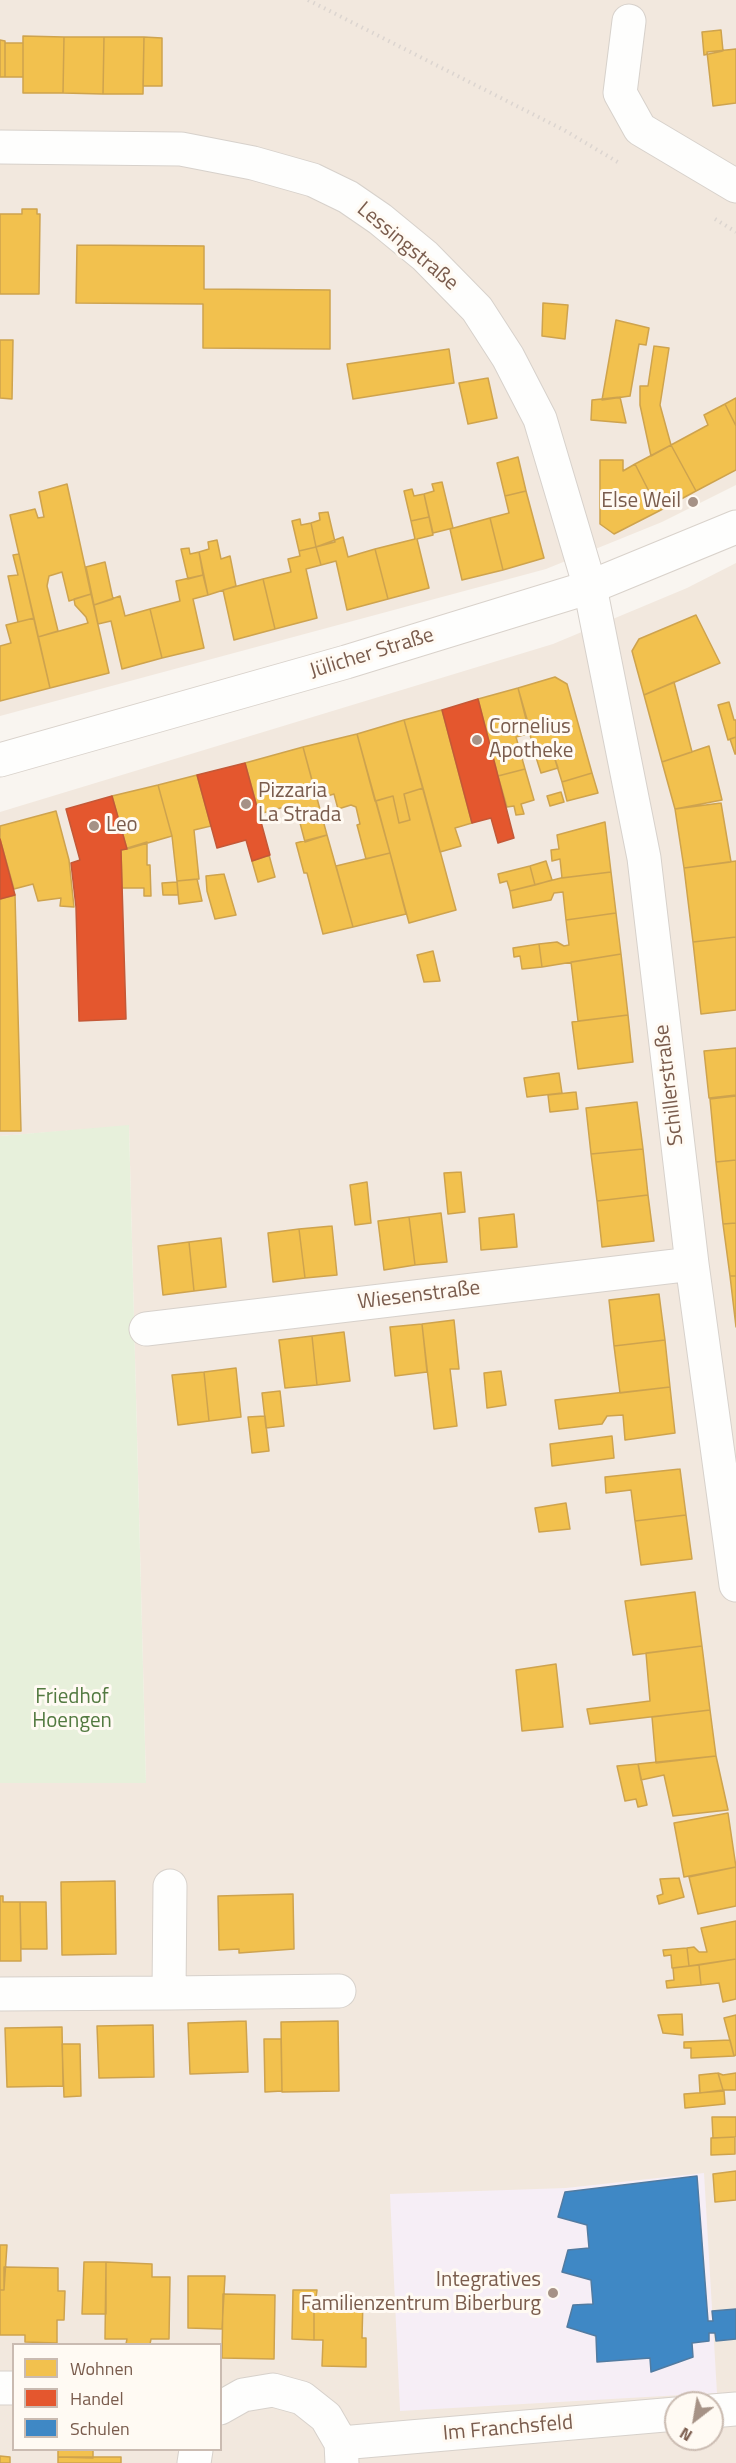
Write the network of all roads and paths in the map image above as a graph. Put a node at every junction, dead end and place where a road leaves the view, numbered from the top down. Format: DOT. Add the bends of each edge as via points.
graph roads {
  1 [pos="308,0"];
  2 [pos="629,21"];
  3 [pos="0,147"];
  4 [pos="624,166"];
  5 [pos="736,186"];
  6 [pos="706,214"];
  7 [pos="736,232"];
  8 [pos="736,527"];
  9 [pos="590,587"];
  10 [pos="0,760"];
  11 [pos="692,1264"];
  12 [pos="146,1329"];
  13 [pos="736,1584"];
  14 [pos="170,1886"];
  15 [pos="339,1991"];
  16 [pos="169,1993"];
  17 [pos="0,1994"];
  18 [pos="222,2407"];
  19 [pos="664,2415"];
  20 [pos="342,2453"];
  1 -- 4 [label="path" via="564,130"];
  2 -- 5 [label="street" via="620,93 640,129"];
  3 -- 9 [label="street, Lessingstraße" via="181,149 313,180 381,219 425,256 477,309 508,357 540,419"];
  6 -- 7 [label="path"];
  8 -- 9 [label="street, Jülicher Straße"];
  9 -- 10 [label="street, Jülicher Straße" via="346,663"];
  9 -- 11 [label="street, Schillerstraße" via="644,858"];
  11 -- 12 [label="street, Wiesenstraße"];
  11 -- 13 [label="street, Schillerstraße"];
  14 -- 16 [label="street"];
  15 -- 16 [label="street"];
  16 -- 17 [label="street"];
  18 -- 20 [label="street, Im Franchsfeld" via="243,2395 273,2390 302,2398 326,2417"];
  19 -- 20 [label="street, Im Franchsfeld"];
}
